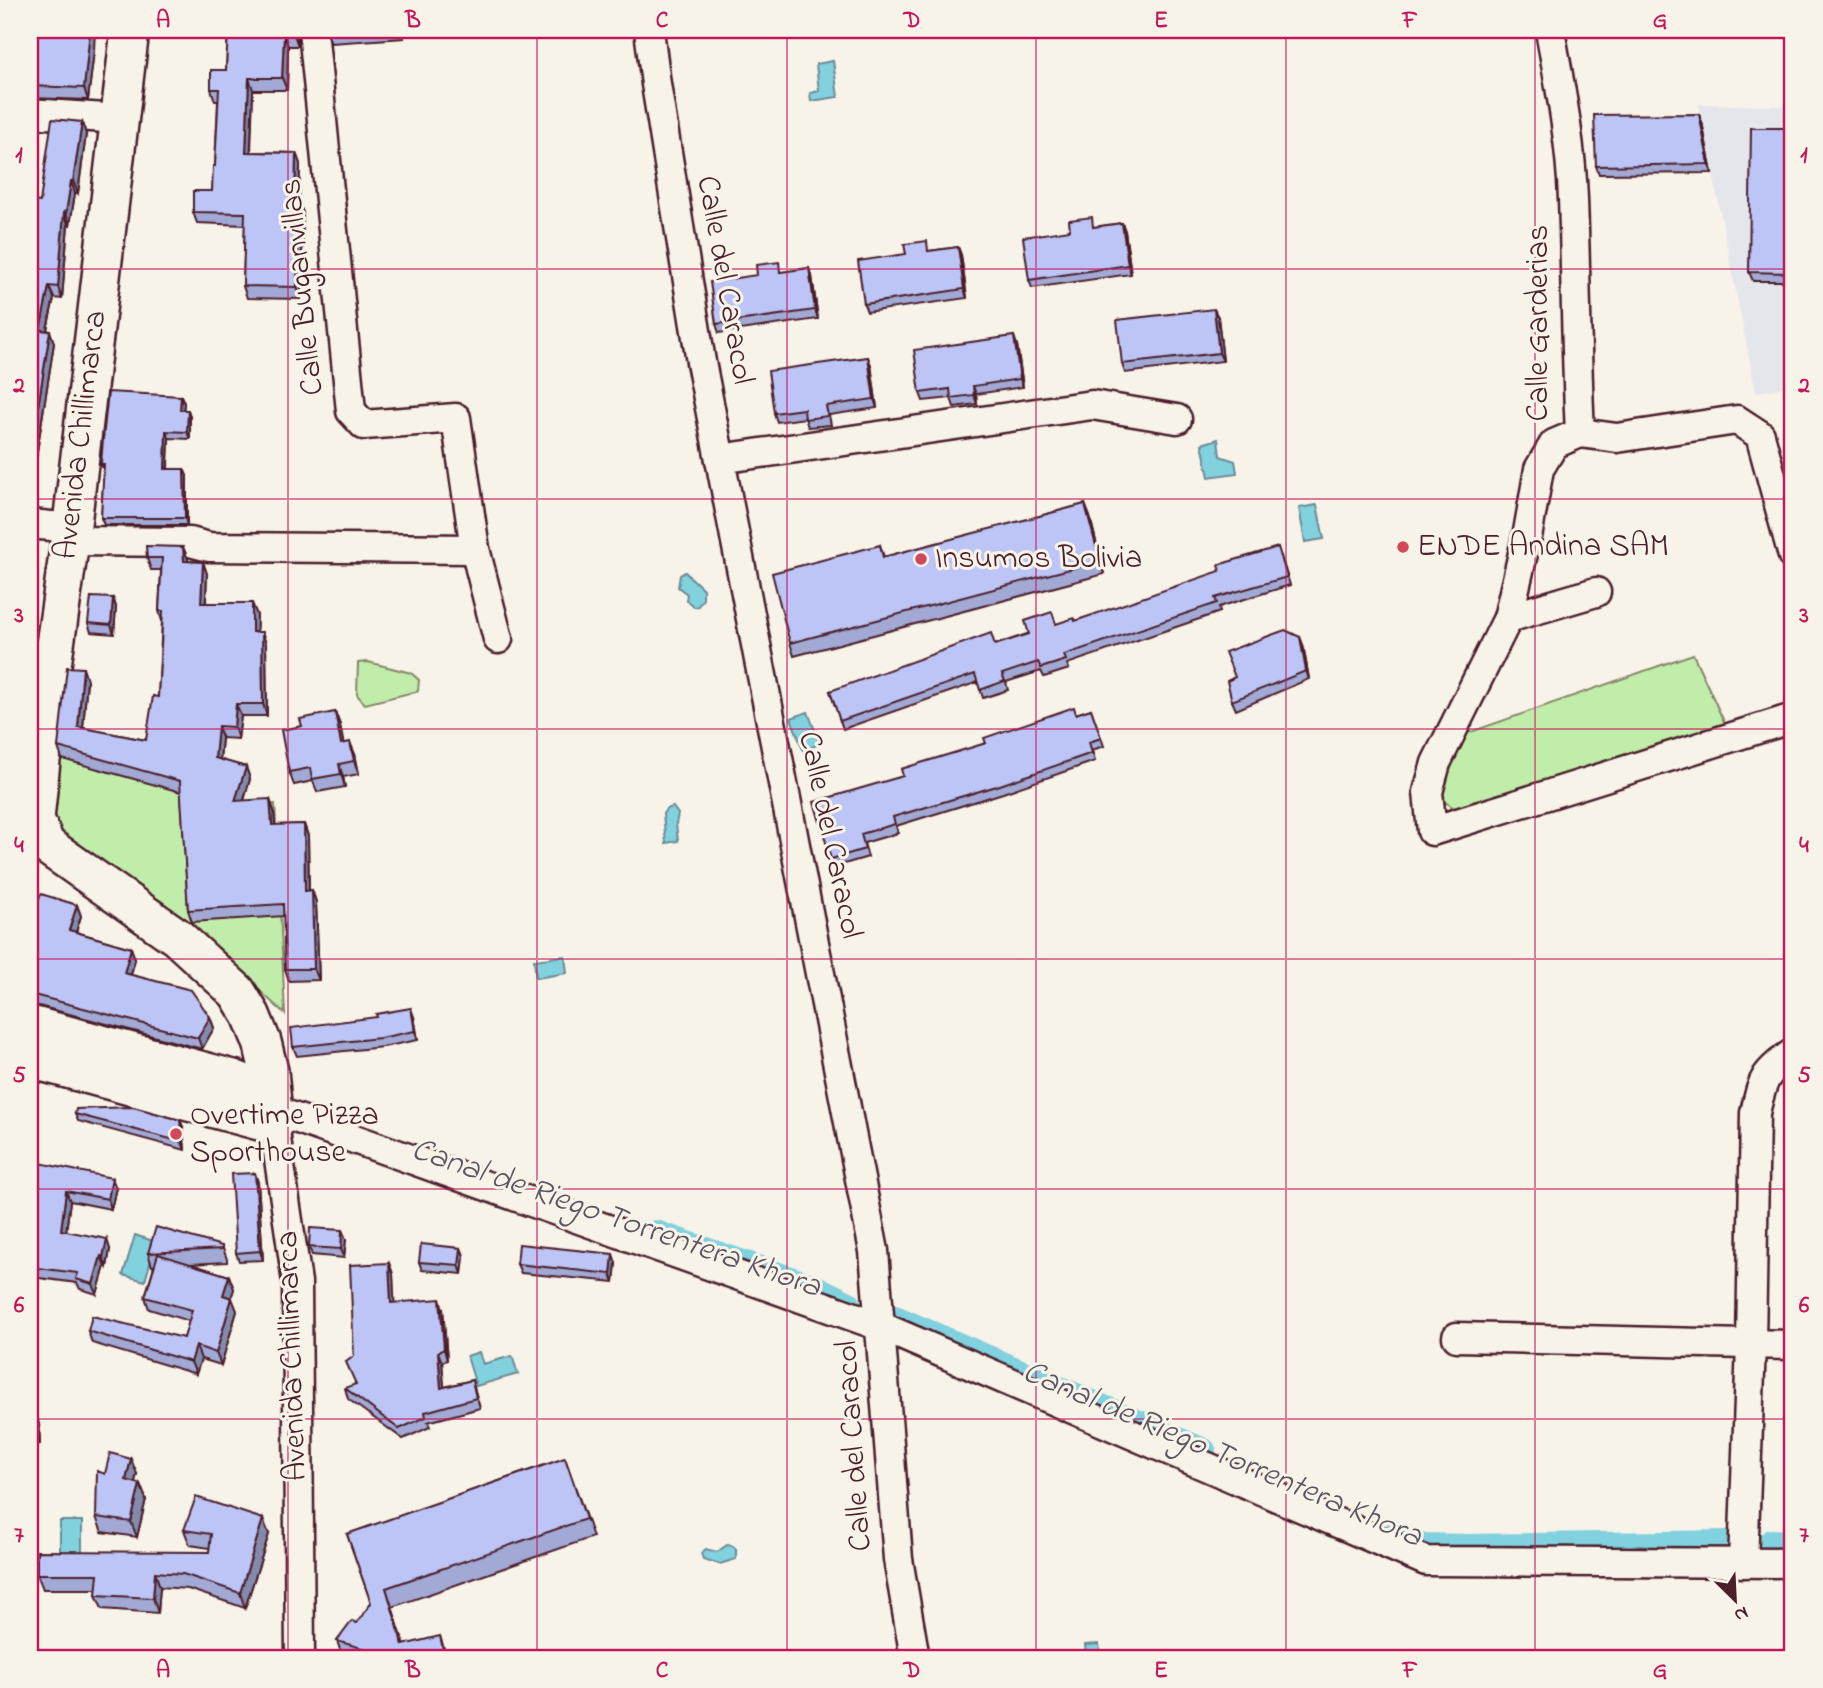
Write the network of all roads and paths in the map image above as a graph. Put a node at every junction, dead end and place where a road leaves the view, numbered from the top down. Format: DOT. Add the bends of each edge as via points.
graph roads {
  1 [pos="130,30"];
  2 [pos="313,30"];
  3 [pos="649,30"];
  4 [pos="1550,30"];
  5 [pos="30,113"];
  6 [pos="121,119"];
  7 [pos="1177,419"];
  8 [pos="1580,433"];
  9 [pos="720,460"];
  10 [pos="30,524"];
  11 [pos="71,534"];
  12 [pos="475,549"];
  13 [pos="1793,556"];
  14 [pos="1596,592"];
  15 [pos="1508,618"];
  16 [pos="498,639"];
  17 [pos="1793,718"];
  18 [pos="37,722"];
  19 [pos="30,1025"];
  20 [pos="1793,1053"];
  21 [pos="30,1059"];
  22 [pos="273,1109"];
  23 [pos="880,1326"];
  24 [pos="1457,1337"];
  25 [pos="1751,1344"];
  26 [pos="1793,1345"];
  27 [pos="1743,1563"];
  28 [pos="1793,1563"];
  29 [pos="300,1658"];
  30 [pos="915,1658"];
  1 -- 6 [label="main road, Avenida Chillimarca"];
  2 -- 12 [label="street, Calle Buganvillas" via="351,411 364,425 456,418"];
  3 -- 9 [label="street, Calle del Caracol"];
  4 -- 8 [label="street, Calle Garderias" via="1573,197"];
  5 -- 6 [label="street"];
  6 -- 11 [label="main road, Avenida Chillimarca"];
  7 -- 9 [label="street" via="1092,405"];
  8 -- 13 [label="street" via="1617,438 1737,420 1760,435"];
  8 -- 15 [label="street, Calle Garderias" via="1554,444 1539,468"];
  9 -- 23 [label="street, Calle del Caracol" via="871,1238"];
  10 -- 11 [label="street"];
  11 -- 12 [label="street" via="209,547"];
  11 -- 18 [label="main road, Avenida Chillimarca"];
  12 -- 16 [label="street, Calle Buganvillas"];
  14 -- 15 [label="street"];
  15 -- 17 [label="street, Calle Garderias" via="1436,763 1428,792 1432,831"];
  18 -- 22 [label="main road, Avenida Chillimarca" via="35,819 46,845 177,937 237,992 262,1042"];
  19 -- 22 [label="main road" via="233,1079"];
  20 -- 25 [label="street" via="1763,1080 1755,1113"];
  21 -- 22 [label="main road"];
  22 -- 23 [label="street"];
  22 -- 29 [label="street, Avenida Chillimarca" via="297,1282"];
  23 -- 27 [label="street" via="1426,1561"];
  23 -- 30 [label="street, Calle del Caracol" via="898,1559"];
  24 -- 25 [label="street"];
  25 -- 26 [label="street"];
  25 -- 27 [label="street"];
  27 -- 28 [label="street"];
}
